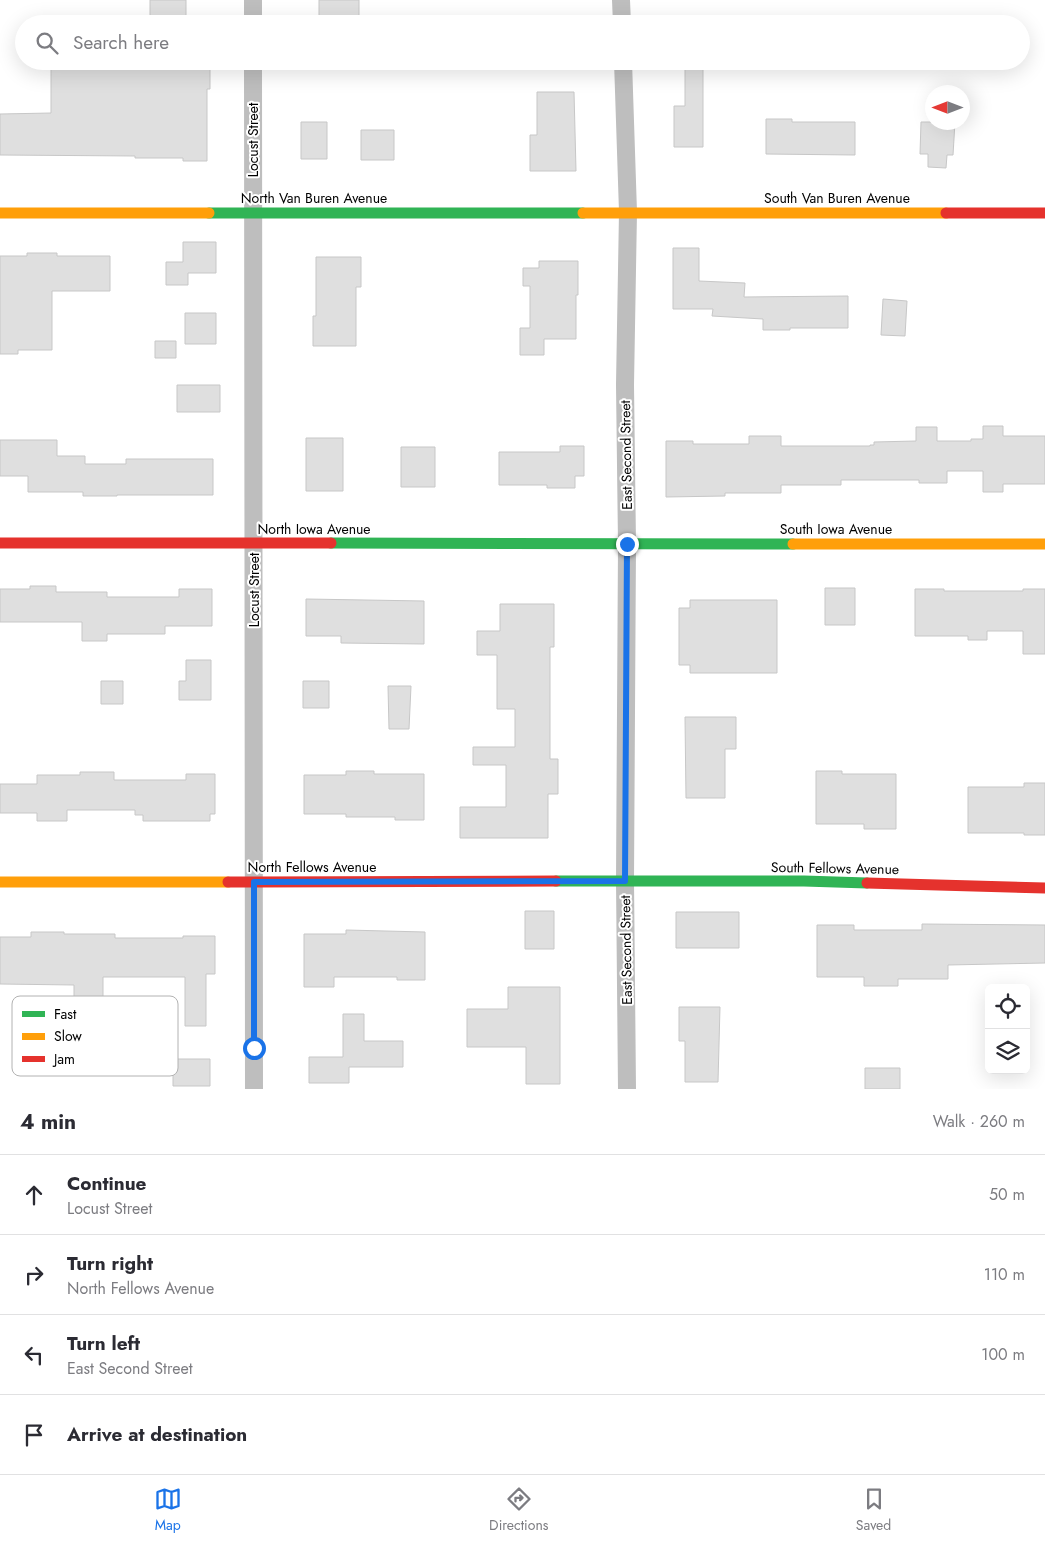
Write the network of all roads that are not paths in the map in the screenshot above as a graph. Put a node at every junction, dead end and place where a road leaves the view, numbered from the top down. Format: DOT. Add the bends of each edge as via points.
graph roads {
  1 [pos="253,0"];
  2 [pos="621,0"];
  3 [pos="253,15"];
  4 [pos="622,15"];
  5 [pos="253,70"];
  6 [pos="623,70"];
  7 [pos="628,212"];
  8 [pos="0,213"];
  9 [pos="253,213"];
  10 [pos="1045,213"];
  11 [pos="0,543"];
  12 [pos="254,544"];
  13 [pos="627,544"];
  14 [pos="1045,544"];
  15 [pos="625,881"];
  16 [pos="0,882"];
  17 [pos="254,882"];
  18 [pos="1045,888"];
  19 [pos="254,1089"];
  20 [pos="627,1089"];
  1 -- 3 [label="street"];
  2 -- 4 [label="street"];
  5 -- 9 [label="street, Locust Street"];
  6 -- 7 [label="street, East Second Street"];
  7 -- 9 [label="street, North Van Buren Avenue"];
  7 -- 10 [label="street, South Van Buren Avenue"];
  7 -- 13 [label="street, East Second Street"];
  8 -- 9 [label="street, North Van Buren Avenue"];
  9 -- 12 [label="street, Locust Street"];
  11 -- 12 [label="street, North Iowa Avenue"];
  12 -- 13 [label="street, North Iowa Avenue"];
  12 -- 17 [label="street, Locust Street"];
  13 -- 14 [label="street, South Iowa Avenue"];
  13 -- 15 [label="street, East Second Street"];
  15 -- 17 [label="street, North Fellows Avenue"];
  15 -- 18 [label="street, South Fellows Avenue" via="804,881"];
  15 -- 20 [label="street, East Second Street"];
  16 -- 17 [label="street, North Fellows Avenue"];
  17 -- 19 [label="street, Locust Street"];
}
